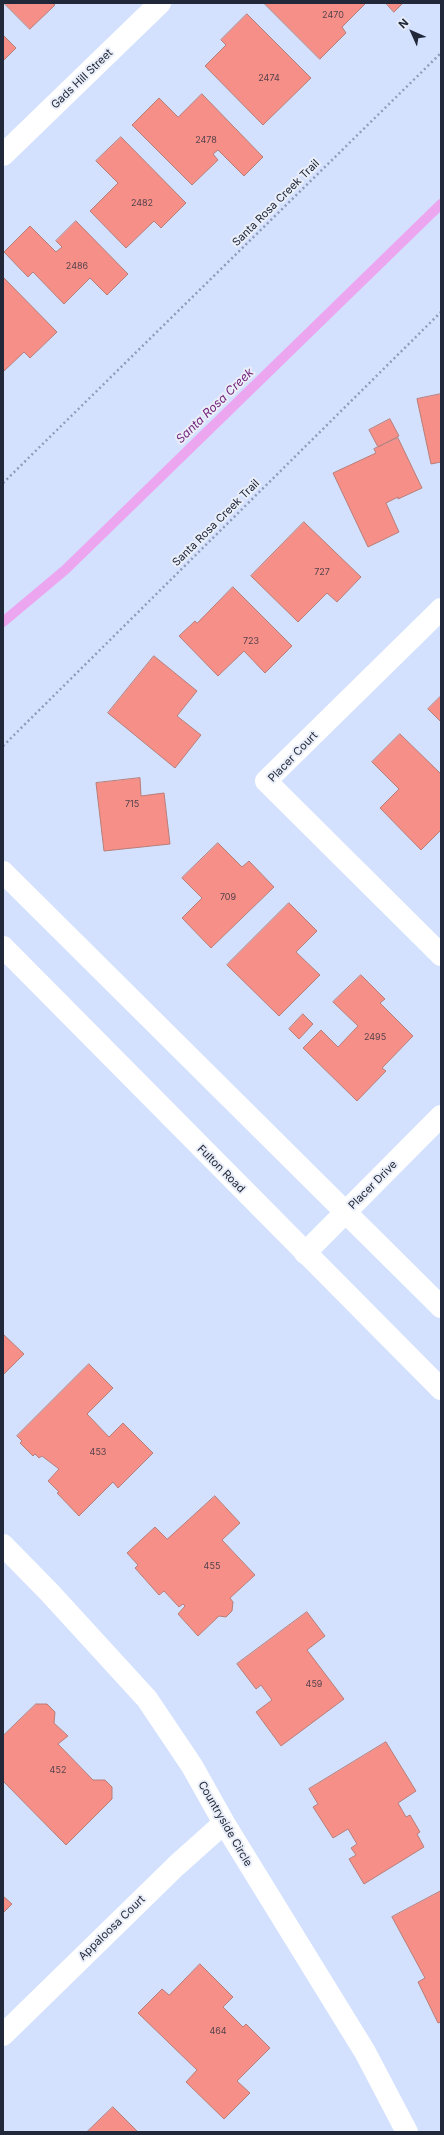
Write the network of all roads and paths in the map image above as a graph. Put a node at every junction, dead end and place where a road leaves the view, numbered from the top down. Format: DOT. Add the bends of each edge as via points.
graph roads {
  1 [pos="160,3"];
  2 [pos="441,53"];
  3 [pos="3,155"];
  4 [pos="441,312"];
  5 [pos="3,483"];
  6 [pos="441,609"];
  7 [pos="3,746"];
  8 [pos="3,872"];
  9 [pos="3,947"];
  10 [pos="441,955"];
  11 [pos="441,1116"];
  12 [pos="345,1213"];
  13 [pos="305,1253"];
  14 [pos="441,1307"];
  15 [pos="441,1389"];
  16 [pos="3,1545"];
  17 [pos="224,1823"];
  18 [pos="3,2035"];
  19 [pos="408,2132"];
  1 -- 3 [label="street, Gads Hill Street"];
  2 -- 5 [label="path, Santa Rosa Creek Trail"];
  4 -- 7 [label="path, Santa Rosa Creek Trail"];
  6 -- 10 [label="street, Placer Court" via="266,782"];
  8 -- 12 [label="street"];
  9 -- 13 [label="street, Fulton Road"];
  11 -- 12 [label="street, Placer Drive"];
  12 -- 13 [label="street, Placer Drive"];
  12 -- 14 [label="street"];
  13 -- 15 [label="street, Fulton Road"];
  16 -- 17 [label="street, Countryside Circle" via="148,1699 192,1766"];
  17 -- 18 [label="street, Appaloosa Court" via="176,1866"];
  17 -- 19 [label="street, Countryside Circle" via="365,2052"];
}
